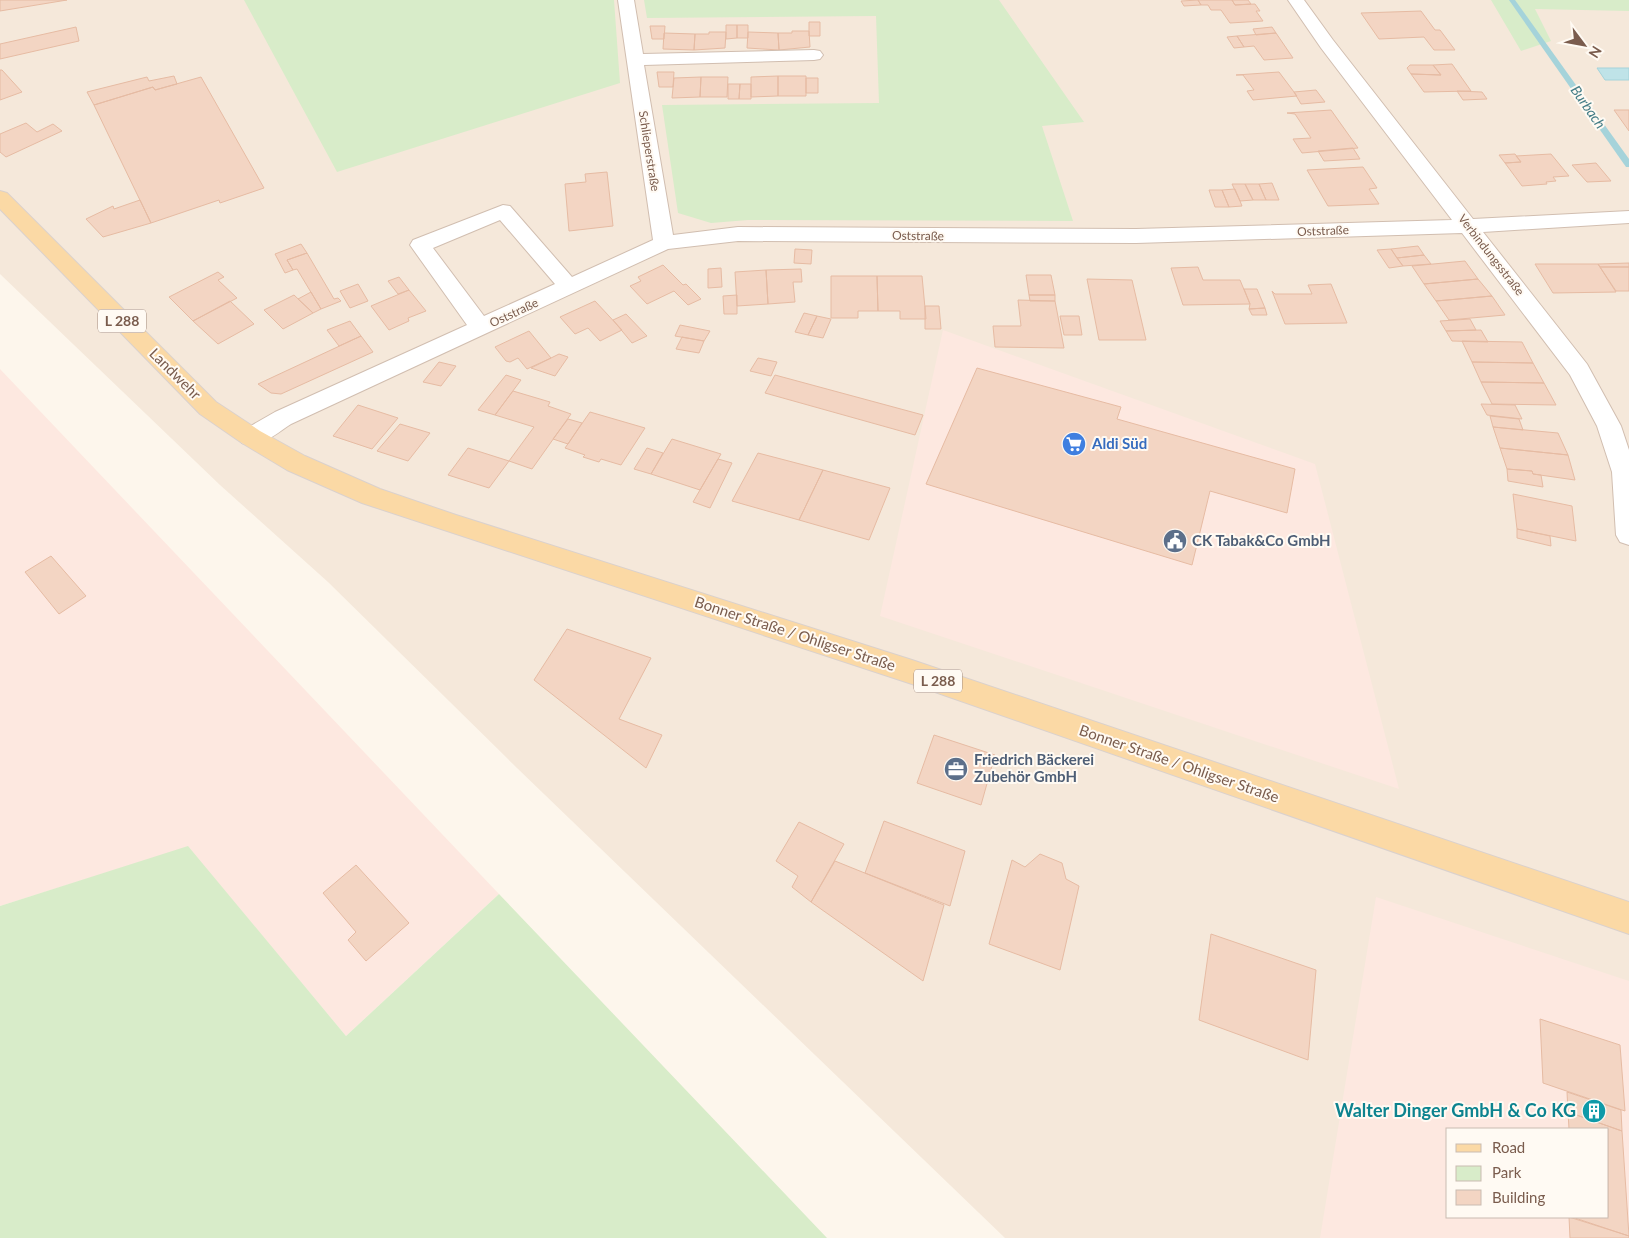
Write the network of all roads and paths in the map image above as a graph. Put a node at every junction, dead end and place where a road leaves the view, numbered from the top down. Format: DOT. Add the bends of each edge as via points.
graph roads {
  1 [pos="626,0"];
  2 [pos="1296,0"];
  3 [pos="814,55"];
  4 [pos="635,60"];
  5 [pos="0,197"];
  6 [pos="1629,217"];
  7 [pos="1469,226"];
  8 [pos="664,243"];
  9 [pos="569,288"];
  10 [pos="481,328"];
  11 [pos="250,437"];
  12 [pos="1629,535"];
  13 [pos="1629,918"];
  1 -- 4 [label="street, Schlieperstraße"];
  2 -- 7 [label="street, Verbindungsstraße"];
  3 -- 4 [label="street"];
  4 -- 8 [label="street, Schlieperstraße"];
  5 -- 11 [label="main road, Landwehr / L 288" via="208,408"];
  6 -- 7 [label="street, Oststraße"];
  7 -- 8 [label="street, Oststraße" via="1136,236 738,234"];
  7 -- 12 [label="street, Verbindungsstraße" via="1579,370 1609,426 1624,472"];
  8 -- 9 [label="street, Oststraße"];
  9 -- 10 [label="street, Oststraße"];
  9 -- 10 [label="street" via="503,211 420,245"];
  10 -- 11 [label="street, Oststraße" via="283,418"];
  11 -- 13 [label="main road, Bonner Straße / Ohligser Straße / L 288" via="296,463 389,502 912,672"];
}
